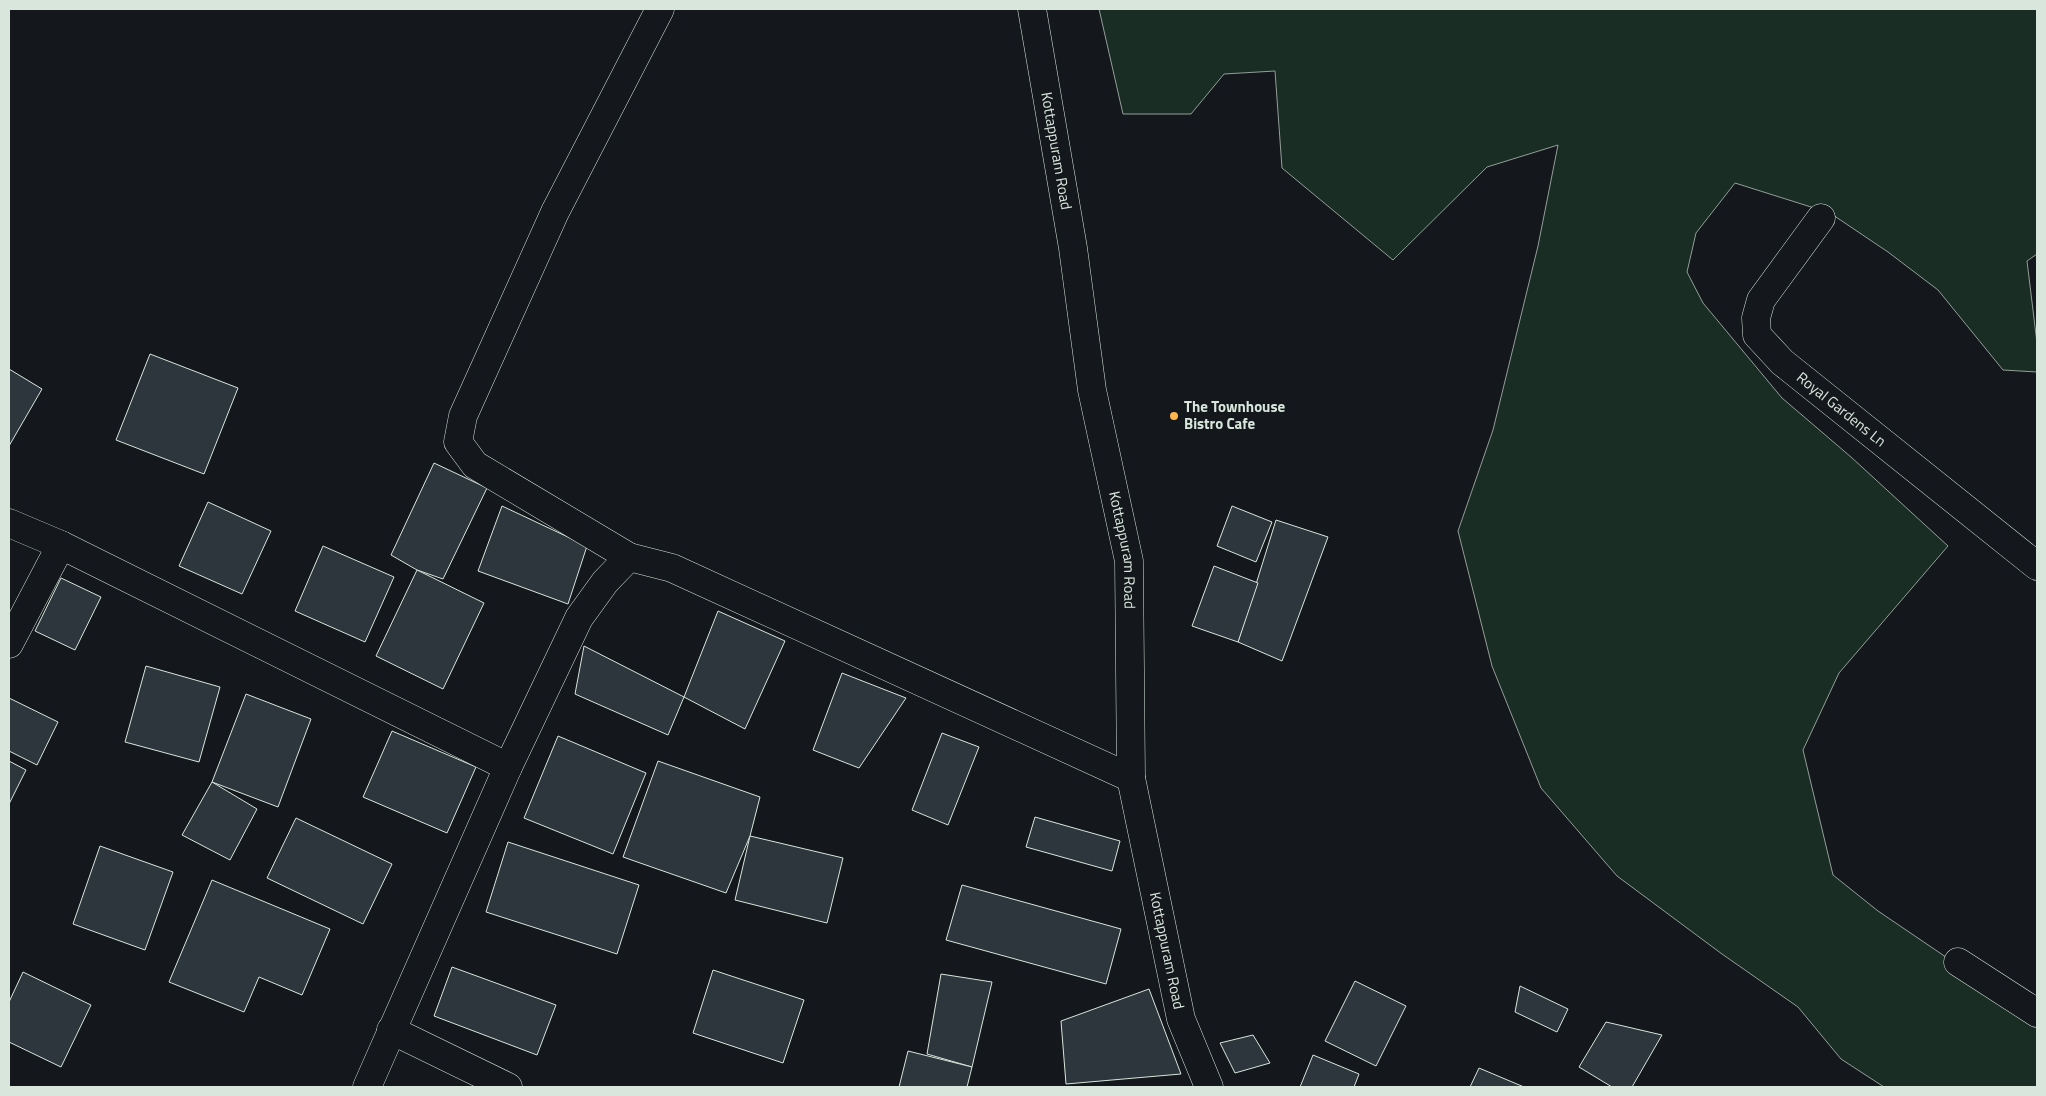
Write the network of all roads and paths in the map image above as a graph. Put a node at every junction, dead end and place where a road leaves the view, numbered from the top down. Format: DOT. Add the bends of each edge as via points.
graph roads {
  1 [pos="660,9"];
  2 [pos="1032,9"];
  3 [pos="1821,218"];
  4 [pos="9,523"];
  5 [pos="61,545"];
  6 [pos="629,557"];
  7 [pos="2037,566"];
  8 [pos="9,644"];
  9 [pos="508,768"];
  10 [pos="1131,778"];
  11 [pos="1958,962"];
  12 [pos="2037,1013"];
  13 [pos="391,1030"];
  14 [pos="367,1087"];
  15 [pos="508,1087"];
  16 [pos="1209,1087"];
  1 -- 6 [label="street" via="556,212 463,416 458,442 476,465"];
  2 -- 10 [label="street, Kottappuram Road" via="1073,248 1092,390 1129,561"];
  3 -- 7 [label="street, Royal Gardens Ln" via="1761,300 1756,318 1757,335 1782,362"];
  4 -- 5 [label="street"];
  5 -- 8 [label="street"];
  5 -- 9 [label="street"];
  6 -- 9 [label="street" via="605,582 579,618"];
  6 -- 10 [label="street" via="672,568"];
  9 -- 13 [label="street"];
  10 -- 16 [label="street, Kottappuram Road" via="1181,1019"];
  11 -- 12 [label="street"];
  13 -- 14 [label="street"];
  13 -- 15 [label="street"];
}
